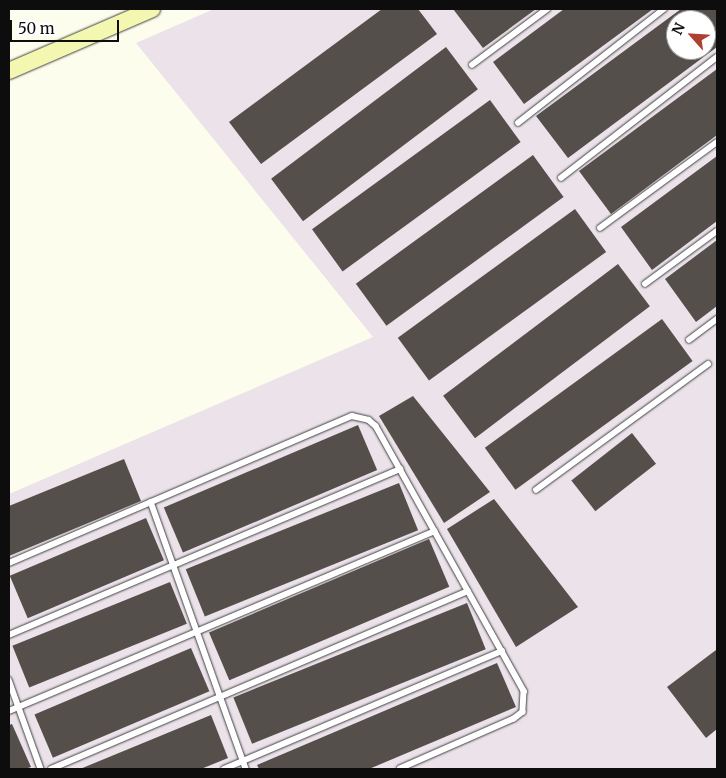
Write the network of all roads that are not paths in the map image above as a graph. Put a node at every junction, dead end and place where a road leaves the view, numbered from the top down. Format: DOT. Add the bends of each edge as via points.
graph roads {
  1 [pos="152,9"];
  2 [pos="547,9"];
  3 [pos="664,9"];
  4 [pos="717,57"];
  5 [pos="472,66"];
  6 [pos="9,71"];
  7 [pos="518,123"];
  8 [pos="717,142"];
  9 [pos="561,178"];
  10 [pos="600,228"];
  11 [pos="717,231"];
  12 [pos="645,284"];
  13 [pos="717,319"];
  14 [pos="688,340"];
  15 [pos="708,364"];
  16 [pos="400,469"];
  17 [pos="536,490"];
  18 [pos="151,502"];
  19 [pos="434,531"];
  20 [pos="9,563"];
  21 [pos="174,564"];
  22 [pos="468,591"];
  23 [pos="198,632"];
  24 [pos="9,635"];
  25 [pos="502,651"];
  26 [pos="9,680"];
  27 [pos="221,698"];
  28 [pos="18,707"];
  29 [pos="9,711"];
  30 [pos="243,761"];
  31 [pos="40,769"];
  32 [pos="51,769"];
  33 [pos="224,769"];
  34 [pos="246,769"];
  35 [pos="400,769"];
  1 -- 6 [label="street"];
  2 -- 5 [label="lane"];
  3 -- 7 [label="lane"];
  4 -- 9 [label="lane"];
  8 -- 10 [label="lane"];
  11 -- 12 [label="lane"];
  13 -- 14 [label="lane"];
  15 -- 17 [label="lane"];
  16 -- 18 [label="lane" via="376,426 361,416 352,416"];
  16 -- 19 [label="lane"];
  16 -- 21 [label="lane"];
  18 -- 20 [label="lane"];
  18 -- 21 [label="lane"];
  19 -- 22 [label="lane"];
  19 -- 23 [label="lane"];
  21 -- 23 [label="lane"];
  21 -- 24 [label="lane"];
  22 -- 25 [label="lane"];
  22 -- 27 [label="lane"];
  23 -- 27 [label="lane"];
  23 -- 28 [label="lane"];
  25 -- 30 [label="lane"];
  25 -- 35 [label="lane" via="524,691 522,712 514,720"];
  26 -- 28 [label="lane"];
  27 -- 30 [label="lane"];
  27 -- 32 [label="lane"];
  28 -- 29 [label="lane"];
  28 -- 31 [label="lane"];
  30 -- 33 [label="lane"];
  30 -- 34 [label="lane"];
}
